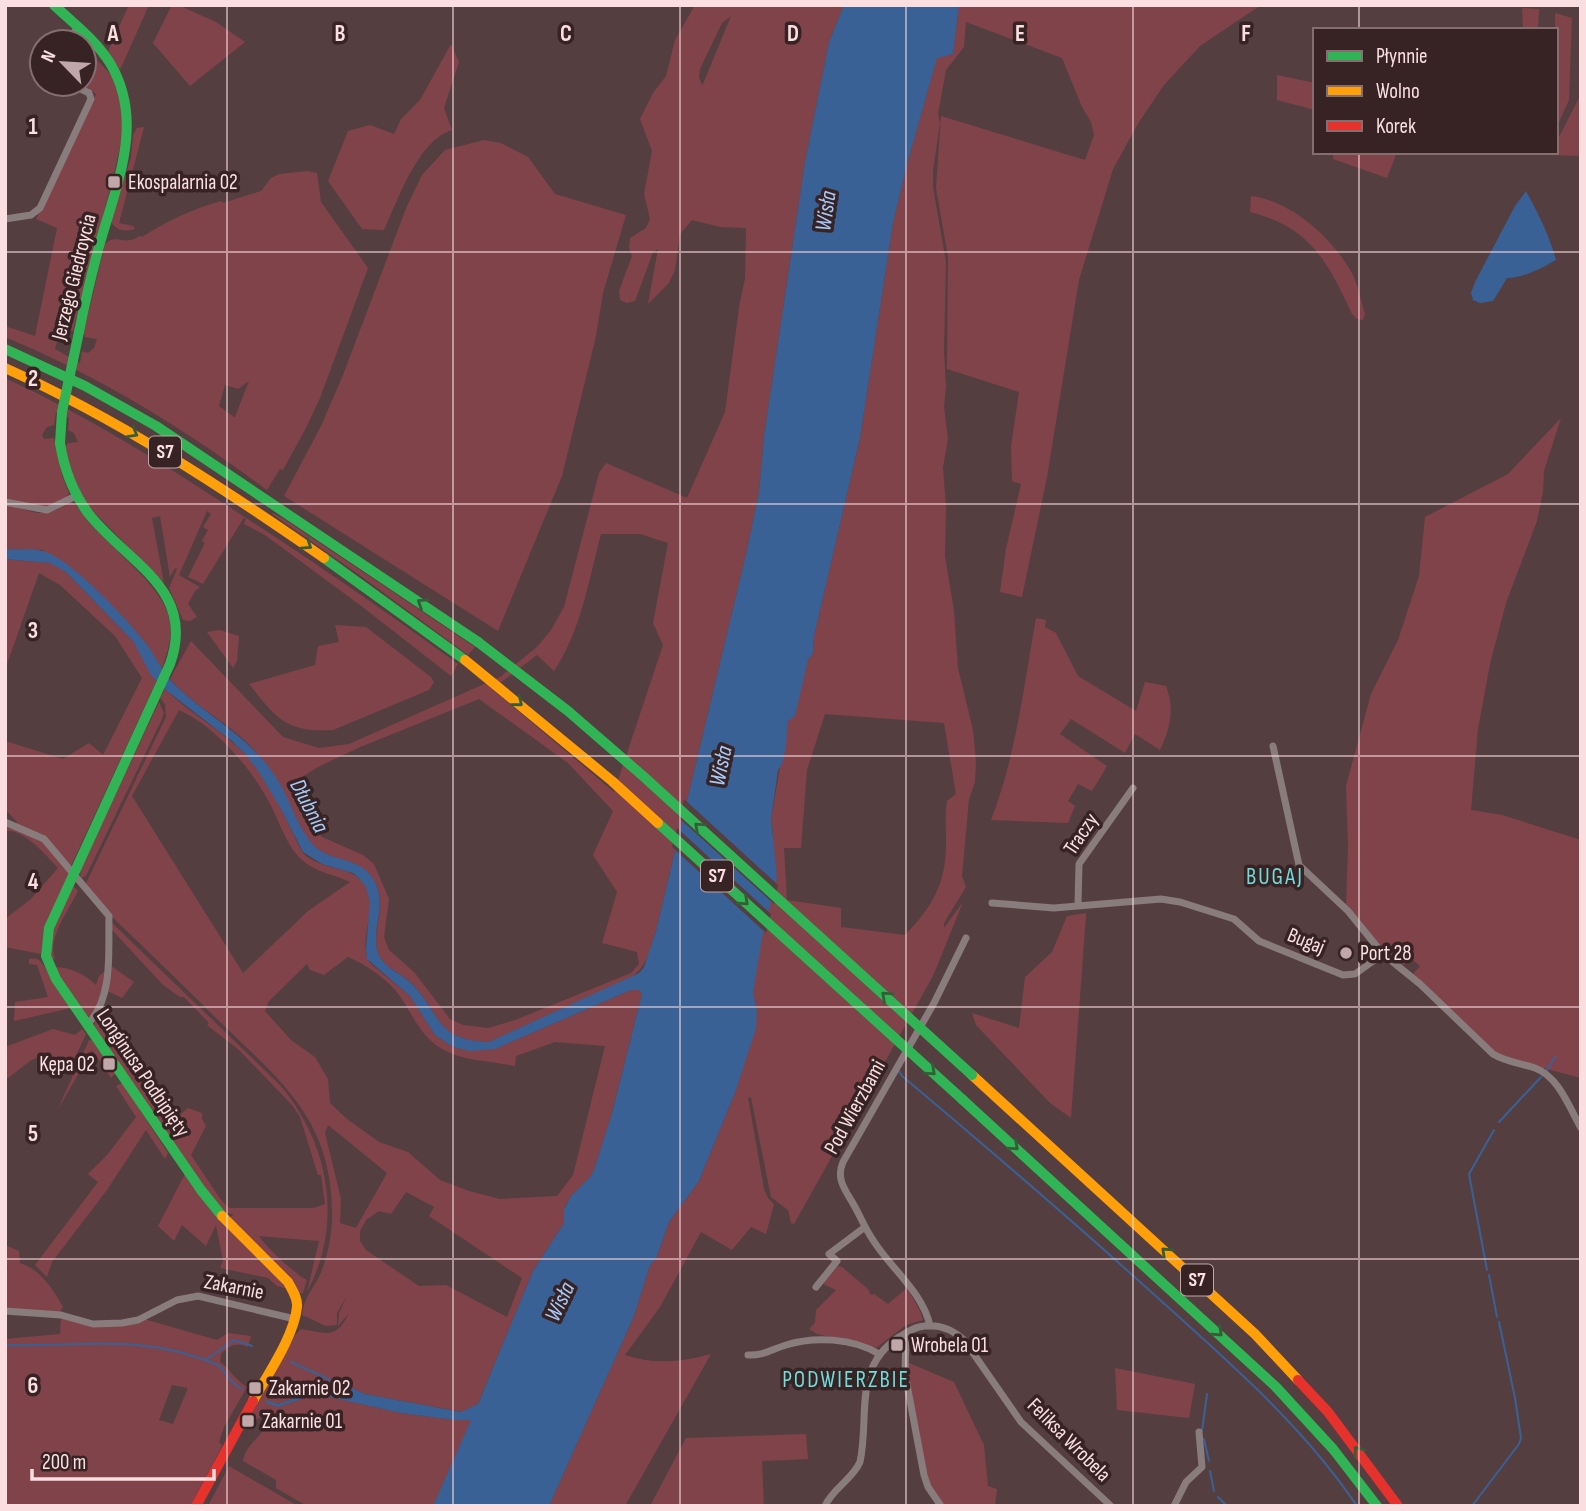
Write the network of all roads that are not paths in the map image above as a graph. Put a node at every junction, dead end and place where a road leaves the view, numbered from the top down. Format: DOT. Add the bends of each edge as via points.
graph roads {
  1 [pos="54,5"];
  2 [pos="78,27"];
  3 [pos="90,98"];
  4 [pos="5,219"];
  5 [pos="5,349"];
  6 [pos="5,368"];
  7 [pos="76,496"];
  8 [pos="5,502"];
  9 [pos="177,629"];
  10 [pos="1273,746"];
  11 [pos="1133,788"];
  12 [pos="5,822"];
  13 [pos="74,874"];
  14 [pos="992,903"];
  15 [pos="1078,905"];
  16 [pos="966,938"];
  17 [pos="1383,954"];
  18 [pos="87,1025"];
  19 [pos="1581,1128"];
  20 [pos="865,1227"];
  21 [pos="816,1287"];
  22 [pos="5,1311"];
  23 [pos="295,1319"];
  24 [pos="930,1326"];
  25 [pos="906,1333"];
  26 [pos="879,1354"];
  27 [pos="748,1355"];
  28 [pos="1199,1432"];
  29 [pos="196,1506"];
  30 [pos="825,1506"];
  31 [pos="941,1506"];
  32 [pos="1111,1506"];
  33 [pos="1174,1506"];
  34 [pos="1377,1506"];
  35 [pos="1398,1506"];
  1 -- 2 [label="main road, Jerzego Giedroycia"];
  2 -- 7 [label="main road, Jerzego Giedroycia, bridge" via="111,64 123,90 129,122 126,154 97,253 62,412 64,468"];
  3 -- 4 [label="street" via="40,208 32,215"];
  35 -- 5 [label="main road, S7, one-way, bridge" via="1328,1412 1255,1334 568,711 478,642 156,426 62,374"];
  6 -- 34 [label="main road, S7, one-way, bridge" via="86,406 170,454 322,556 465,660 612,781 1276,1387"];
  7 -- 8 [label="street" via="47,510"];
  7 -- 9 [label="main road, Jerzego Giedroycia" via="95,522 163,590"];
  9 -- 13 [label="main road, Longinusa Podbipięty" via="169,668"];
  10 -- 17 [label="street" via="1299,865 1348,911"];
  11 -- 15 [label="street, Traczy" via="1079,864"];
  12 -- 13 [label="street" via="44,839"];
  13 -- 18 [label="main road, Longinusa Podbipięty" via="49,928 46,956"];
  13 -- 18 [label="street" via="109,916 108,969 101,1003"];
  14 -- 15 [label="street, Bugaj" via="1054,908"];
  15 -- 17 [label="street, Bugaj" via="1180,902 1234,919 1259,940 1343,975 1355,974"];
  16 -- 20 [label="street, Pod Wierzbami" via="841,1167 839,1177"];
  17 -- 19 [label="street" via="1493,1054 1548,1075"];
  18 -- 23 [label="main road, Longinusa Podbipięty" via="211,1203 288,1282 296,1299"];
  20 -- 21 [label="street" via="829,1254 837,1261"];
  20 -- 24 [label="street, Pod Wierzbami" via="911,1289"];
  22 -- 23 [label="street, Zakarnie" via="61,1315 93,1324 122,1323 198,1296"];
  23 -- 29 [label="main road"];
  24 -- 25 [label="street"];
  24 -- 32 [label="street, Feliksa Wrobela" via="947,1328 964,1339 1031,1433"];
  25 -- 26 [label="street"];
  25 -- 31 [label="street" via="905,1374 924,1475"];
  26 -- 27 [label="street" via="867,1347 820,1339"];
  26 -- 30 [label="street" via="868,1378 860,1462"];
  28 -- 33 [label="street" via="1202,1466 1186,1482"];
}
